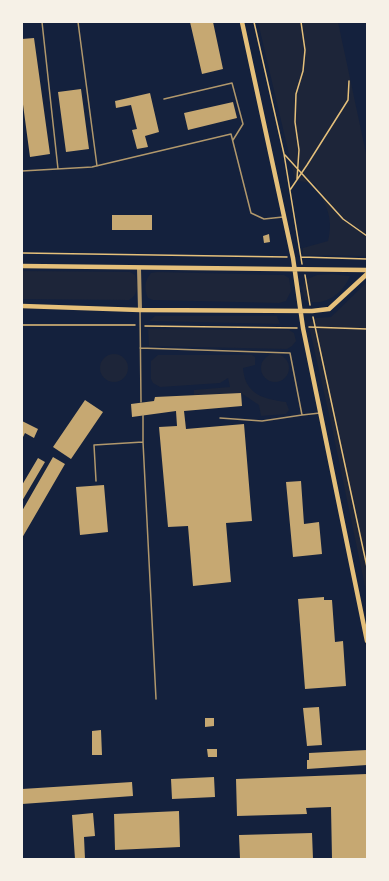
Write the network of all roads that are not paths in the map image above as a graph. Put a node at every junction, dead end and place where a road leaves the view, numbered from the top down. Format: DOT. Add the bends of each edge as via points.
graph roads {
  1 [pos="42,22"];
  2 [pos="78,22"];
  3 [pos="242,22"];
  4 [pos="164,99"];
  5 [pos="233,140"];
  6 [pos="97,166"];
  7 [pos="58,169"];
  8 [pos="22,171"];
  9 [pos="285,217"];
  10 [pos="22,266"];
  11 [pos="139,268"];
  12 [pos="294,269"];
  13 [pos="367,270"];
  14 [pos="367,274"];
  15 [pos="22,306"];
  16 [pos="140,310"];
  17 [pos="300,311"];
  18 [pos="140,348"];
  19 [pos="141,402"];
  20 [pos="321,413"];
  21 [pos="143,415"];
  22 [pos="302,415"];
  23 [pos="220,418"];
  24 [pos="143,442"];
  25 [pos="96,481"];
  26 [pos="367,641"];
  27 [pos="156,699"];
  1 -- 7 [label="lane"];
  2 -- 6 [label="lane"];
  3 -- 9 [label="main road"];
  4 -- 5 [label="lane" via="232,83 243,124"];
  5 -- 6 [label="lane" via="231,134"];
  5 -- 9 [label="lane" via="251,214 264,219"];
  6 -- 7 [label="lane"];
  7 -- 8 [label="lane"];
  9 -- 12 [label="main road"];
  10 -- 11 [label="main road"];
  11 -- 12 [label="main road"];
  11 -- 16 [label="street"];
  12 -- 13 [label="main road"];
  12 -- 17 [label="main road"];
  14 -- 17 [label="main road" via="330,309"];
  15 -- 16 [label="main road"];
  16 -- 17 [label="main road"];
  16 -- 18 [label="lane"];
  17 -- 20 [label="main road"];
  18 -- 19 [label="lane"];
  18 -- 22 [label="lane" via="290,353"];
  20 -- 22 [label="lane"];
  20 -- 26 [label="main road"];
  21 -- 24 [label="lane"];
  22 -- 23 [label="lane" via="262,420"];
  24 -- 25 [label="lane" via="94,445"];
  24 -- 27 [label="lane"];
}
